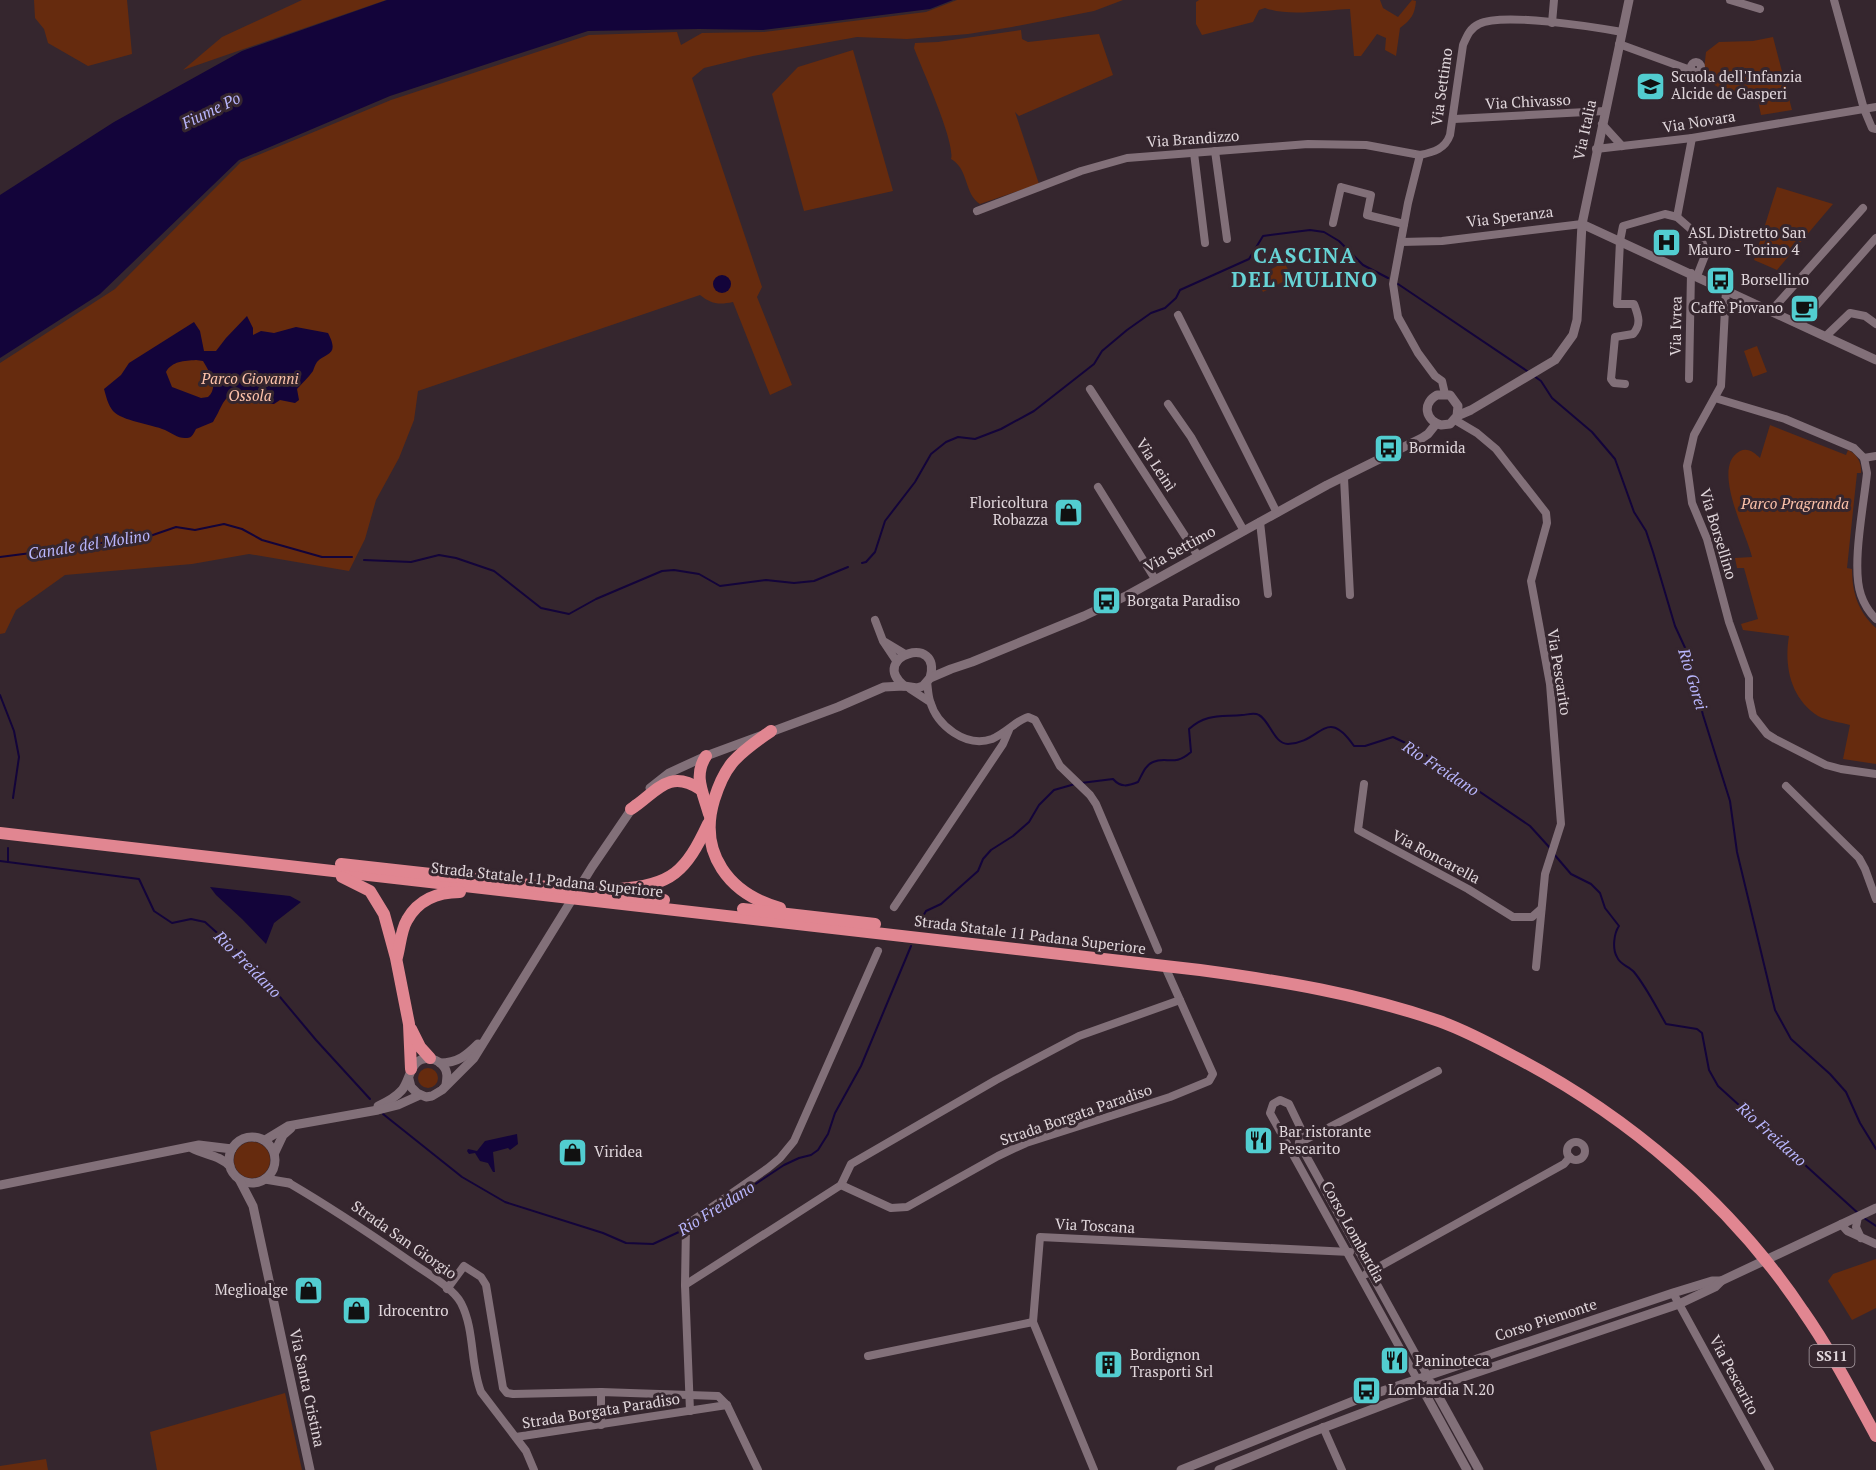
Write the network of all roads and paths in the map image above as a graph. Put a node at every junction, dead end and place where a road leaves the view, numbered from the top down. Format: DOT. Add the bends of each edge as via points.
graph roads {
  1 [pos="1554,0"];
  2 [pos="1629,0"];
  3 [pos="1730,0"];
  4 [pos="1834,0"];
  5 [pos="1760,9"];
  6 [pos="1552,23"];
  7 [pos="1622,32"];
  8 [pos="1619,44"];
  9 [pos="1693,71"];
  10 [pos="1876,107"];
  11 [pos="1864,109"];
  12 [pos="1605,111"];
  13 [pos="1454,120"];
  14 [pos="1602,124"];
  15 [pos="1876,129"];
  16 [pos="1692,138"];
  17 [pos="1622,146"];
  18 [pos="1596,149"];
  19 [pos="1215,151"];
  20 [pos="1194,153"];
  21 [pos="1420,155"];
  22 [pos="1863,208"];
  23 [pos="977,212"];
  24 [pos="1677,217"];
  25 [pos="1333,223"];
  26 [pos="1404,224"];
  27 [pos="1582,224"];
  28 [pos="1876,238"];
  29 [pos="1227,239"];
  30 [pos="1620,241"];
  31 [pos="1401,242"];
  32 [pos="1205,243"];
  33 [pos="1694,275"];
  34 [pos="1726,290"];
  35 [pos="1771,310"];
  36 [pos="1178,315"];
  37 [pos="1800,324"];
  38 [pos="1876,324"];
  39 [pos="1826,336"];
  40 [pos="1876,360"];
  41 [pos="1689,379"];
  42 [pos="1624,384"];
  43 [pos="1090,389"];
  44 [pos="1441,394"];
  45 [pos="1715,398"];
  46 [pos="1168,404"];
  47 [pos="1457,414"];
  48 [pos="1437,423"];
  49 [pos="1477,433"];
  50 [pos="1876,456"];
  51 [pos="1864,458"];
  52 [pos="1344,478"];
  53 [pos="1098,487"];
  54 [pos="1277,513"];
  55 [pos="1260,522"];
  56 [pos="1244,531"];
  57 [pos="1198,556"];
  58 [pos="1155,579"];
  59 [pos="1268,594"];
  60 [pos="1350,595"];
  61 [pos="1876,619"];
  62 [pos="875,620"];
  63 [pos="883,641"];
  64 [pos="905,654"];
  65 [pos="931,666"];
  66 [pos="896,667"];
  67 [pos="951,669"];
  68 [pos="929,680"];
  69 [pos="884,687"];
  70 [pos="907,687"];
  71 [pos="930,702"];
  72 [pos="1009,730"];
  73 [pos="771,731"];
  74 [pos="993,738"];
  75 [pos="1001,748"];
  76 [pos="706,756"];
  77 [pos="1876,774"];
  78 [pos="1364,784"];
  79 [pos="1786,786"];
  80 [pos="700,789"];
  81 [pos="631,809"];
  82 [pos="709,819"];
  83 [pos="0,826"];
  84 [pos="0,833"];
  85 [pos="306,868"];
  86 [pos="594,891"];
  87 [pos="515,892"];
  88 [pos="1876,899"];
  89 [pos="894,907"];
  90 [pos="1541,909"];
  91 [pos="810,916"];
  92 [pos="1158,950"];
  93 [pos="878,951"];
  94 [pos="396,958"];
  95 [pos="1536,967"];
  96 [pos="1167,971"];
  97 [pos="1180,1000"];
  98 [pos="408,1024"];
  99 [pos="487,1036"];
  100 [pos="435,1061"];
  101 [pos="1438,1071"];
  102 [pos="410,1074"];
  103 [pos="446,1085"];
  104 [pos="420,1095"];
  105 [pos="364,1111"];
  106 [pos="295,1125"];
  107 [pos="265,1140"];
  108 [pos="1299,1143"];
  109 [pos="190,1146"];
  110 [pos="1290,1148"];
  111 [pos="232,1149"];
  112 [pos="274,1152"];
  113 [pos="1570,1157"];
  114 [pos="230,1166"];
  115 [pos="275,1166"];
  116 [pos="239,1179"];
  117 [pos="261,1181"];
  118 [pos="289,1183"];
  119 [pos="0,1185"];
  120 [pos="842,1185"];
  121 [pos="253,1206"];
  122 [pos="1876,1208"];
  123 [pos="1861,1215"];
  124 [pos="1841,1224"];
  125 [pos="1861,1238"];
  126 [pos="1753,1239"];
  127 [pos="1876,1244"];
  128 [pos="1357,1248"];
  129 [pos="1348,1253"];
  130 [pos="1370,1272"];
  131 [pos="1783,1276"];
  132 [pos="1361,1277"];
  133 [pos="1721,1281"];
  134 [pos="685,1284"];
  135 [pos="447,1289"];
  136 [pos="1673,1293"];
  137 [pos="1679,1304"];
  138 [pos="1033,1323"];
  139 [pos="1534,1340"];
  140 [pos="1538,1353"];
  141 [pos="868,1356"];
  142 [pos="1427,1375"];
  143 [pos="1416,1379"];
  144 [pos="1434,1387"];
  145 [pos="1424,1391"];
  146 [pos="601,1392"];
  147 [pos="689,1394"];
  148 [pos="727,1405"];
  149 [pos="690,1411"];
  150 [pos="1301,1422"];
  151 [pos="1876,1422"];
  152 [pos="601,1425"];
  153 [pos="1323,1427"];
  154 [pos="1307,1434"];
  155 [pos="1876,1436"];
  156 [pos="516,1437"];
  157 [pos="1260,1438"];
  158 [pos="1266,1451"];
  159 [pos="310,1470"];
  160 [pos="534,1470"];
  161 [pos="758,1470"];
  162 [pos="1094,1470"];
  163 [pos="1181,1470"];
  164 [pos="1219,1470"];
  165 [pos="1342,1470"];
  166 [pos="1467,1470"];
  167 [pos="1479,1470"];
  168 [pos="1770,1470"];
  1 -- 6 [label="street"];
  2 -- 7 [label="street"];
  3 -- 5 [label="street"];
  4 -- 11 [label="street"];
  6 -- 7 [label="street, Via Settimo"];
  6 -- 13 [label="street, Via Settimo" via="1502,18 1482,22 1469,33 1463,45"];
  7 -- 8 [label="street, Via Italia"];
  8 -- 9 [label="street"];
  8 -- 12 [label="street, Via Italia"];
  10 -- 11 [label="street, Via Novara"];
  11 -- 15 [label="street"];
  11 -- 16 [label="street, Via Novara"];
  12 -- 13 [label="street, Via Chivasso"];
  12 -- 14 [label="street, Via Italia"];
  13 -- 21 [label="street, Via Settimo" via="1447,143"];
  14 -- 17 [label="street"];
  14 -- 18 [label="street, Via Italia"];
  16 -- 17 [label="street, Via Novara"];
  16 -- 24 [label="street"];
  17 -- 18 [label="street, Via Novara"];
  18 -- 27 [label="street, Via Italia"];
  19 -- 20 [label="street, Via Brandizzo"];
  19 -- 21 [label="street, Via Brandizzo" via="1308,144 1366,145"];
  19 -- 29 [label="street"];
  20 -- 23 [label="street, Via Brandizzo" via="1127,158 1082,171"];
  20 -- 32 [label="street"];
  21 -- 26 [label="street"];
  22 -- 35 [label="street"];
  24 -- 30 [label="street" via="1665,214 1623,226"];
  24 -- 33 [label="street" via="1701,238 1706,253"];
  25 -- 26 [label="street" via="1341,187 1371,195 1367,215"];
  26 -- 31 [label="street"];
  27 -- 30 [label="street"];
  27 -- 31 [label="street, Via Speranza"];
  27 -- 47 [label="street, Via Italia" via="1573,335 1555,360"];
  28 -- 37 [label="street"];
  30 -- 33 [label="street"];
  30 -- 42 [label="street" via="1617,304 1634,304 1639,317 1638,329 1633,334 1615,337 1611,379"];
  31 -- 44 [label="street" via="1393,284 1398,317 1418,353 1442,381"];
  33 -- 34 [label="street"];
  33 -- 41 [label="street, Via Ivrea"];
  34 -- 35 [label="street"];
  34 -- 45 [label="street, Via Borsellino" via="1720,386"];
  35 -- 37 [label="street"];
  36 -- 54 [label="street"];
  37 -- 39 [label="street"];
  38 -- 39 [label="street" via="1851,313"];
  39 -- 40 [label="street"];
  43 -- 57 [label="street, Via Leinì"];
  44 -- 47 [label="street" via="1454,398"];
  44 -- 48 [label="street" via="1427,406"];
  45 -- 51 [label="street" via="1785,419 1854,448"];
  45 -- 77 [label="street, Via Borsellino" via="1694,435 1686,466 1692,503 1707,539 1749,678 1753,716 1767,734 1826,765"];
  46 -- 56 [label="street"];
  47 -- 48 [label="street"];
  47 -- 49 [label="street, Via Pescarito"];
  48 -- 49 [label="street"];
  48 -- 52 [label="street, Via Settimo" via="1426,426 1416,439"];
  49 -- 90 [label="street, Via Pescarito" via="1496,449 1546,513 1547,523 1531,581 1550,684 1562,824 1545,874"];
  50 -- 51 [label="street"];
  51 -- 61 [label="street" via="1867,473 1857,569 1860,594"];
  52 -- 54 [label="street, Via Settimo"];
  52 -- 60 [label="street"];
  53 -- 58 [label="street"];
  54 -- 55 [label="street, Via Settimo"];
  55 -- 56 [label="street, Via Settimo"];
  55 -- 59 [label="street"];
  56 -- 57 [label="street, Via Settimo"];
  57 -- 58 [label="street, Via Settimo"];
  58 -- 67 [label="street, Via Settimo" via="1084,616"];
  62 -- 63 [label="street"];
  63 -- 64 [label="street"];
  63 -- 66 [label="street"];
  64 -- 65 [label="street" via="921,653"];
  64 -- 66 [label="street"];
  65 -- 67 [label="street"];
  65 -- 68 [label="street"];
  66 -- 69 [label="street"];
  66 -- 70 [label="street" via="896,677"];
  67 -- 68 [label="street, Via Settimo"];
  68 -- 70 [label="street" via="923,686"];
  68 -- 71 [label="street"];
  69 -- 70 [label="street"];
  69 -- 73 [label="street"];
  70 -- 71 [label="street"];
  71 -- 74 [label="street" via="962,738"];
  72 -- 74 [label="street"];
  72 -- 75 [label="street"];
  72 -- 92 [label="street" via="1021,718 1035,720 1060,766 1096,804"];
  73 -- 76 [label="street"];
  73 -- 82 [label="highway" via="731,764 718,787"];
  74 -- 75 [label="street"];
  75 -- 89 [label="street"];
  76 -- 80 [label="highway" via="699,770"];
  76 -- 81 [label="street" via="669,773"];
  78 -- 90 [label="street, Via Roncarella" via="1358,830 1513,917 1532,917"];
  79 -- 88 [label="street" via="1859,858"];
  80 -- 81 [label="highway" via="685,781 670,781"];
  80 -- 82 [label="highway"];
  81 -- 99 [label="street"];
  82 -- 86 [label="highway" via="695,852 673,875 658,883"];
  82 -- 91 [label="highway" via="716,859 739,889 753,898"];
  83 -- 86 [label="highway, Strada Statale 11 Padana Superiore"];
  84 -- 85 [label="highway, Strada Statale 11 Padana Superiore"];
  85 -- 87 [label="highway, Strada Statale 11 Padana Superiore"];
  85 -- 94 [label="highway" via="347,878 370,891 384,914"];
  86 -- 91 [label="highway, Strada Statale 11 Padana Superiore"];
  87 -- 94 [label="highway" via="448,892 424,899 406,920"];
  87 -- 126 [label="highway, Strada Statale 11 Padana Superiore" via="1200,970 1335,991 1440,1022 1548,1074 1602,1108 1656,1150"];
  90 -- 95 [label="street, Via Pescarito"];
  91 -- 126 [label="highway, Strada Statale 11 Padana Superiore" via="1274,972 1336,984 1443,1015 1551,1067 1605,1101 1661,1143 1711,1188"];
  93 -- 134 [label="street, Strada Borgata Paradiso" via="794,1141 768,1168 686,1225"];
  94 -- 98 [label="highway"];
  96 -- 97 [label="street, Strada Borgata Paradiso"];
  97 -- 120 [label="street" via="1079,1036 996,1080 852,1164"];
  97 -- 120 [label="street, Strada Borgata Paradiso" via="1213,1074 1209,1081 1026,1143 907,1207 891,1208"];
  98 -- 100 [label="highway" via="420,1047"];
  98 -- 102 [label="highway"];
  99 -- 100 [label="street" via="455,1062"];
  99 -- 103 [label="street" via="474,1058"];
  100 -- 102 [label="street" via="419,1061"];
  100 -- 103 [label="street" via="446,1071"];
  101 -- 108 [label="street"];
  102 -- 104 [label="street" via="411,1087"];
  102 -- 105 [label="street" via="393,1098"];
  103 -- 104 [label="street" via="438,1094"];
  104 -- 105 [label="street" via="398,1105"];
  105 -- 106 [label="street"];
  106 -- 107 [label="street"];
  106 -- 112 [label="street" via="283,1135"];
  107 -- 111 [label="street" via="243,1138"];
  107 -- 112 [label="street"];
  108 -- 110 [label="street"];
  108 -- 110 [label="street, Corso Lombardia" via="1302,1131 1289,1104 1280,1100 1273,1104 1270,1113"];
  108 -- 128 [label="street, Corso Lombardia"];
  109 -- 111 [label="street"];
  109 -- 114 [label="street" via="215,1155"];
  109 -- 119 [label="street"];
  110 -- 129 [label="street, Corso Lombardia"];
  111 -- 114 [label="street"];
  112 -- 115 [label="street"];
  113 -- 130 [label="street" via="1564,1164"];
  114 -- 116 [label="street"];
  115 -- 117 [label="street"];
  115 -- 118 [label="street, Strada San Giorgio"];
  116 -- 117 [label="street"];
  116 -- 121 [label="street, Via Santa Cristina"];
  117 -- 118 [label="street, Strada San Giorgio"];
  117 -- 121 [label="street, Via Santa Cristina" via="254,1193"];
  118 -- 135 [label="street, Strada San Giorgio" via="325,1203"];
  120 -- 134 [label="street"];
  121 -- 159 [label="street, Via Santa Cristina"];
  122 -- 123 [label="street, Corso Piemonte"];
  123 -- 124 [label="street, Corso Piemonte"];
  123 -- 125 [label="street" via="1856,1227"];
  124 -- 125 [label="street"];
  124 -- 133 [label="street, Corso Piemonte"];
  125 -- 127 [label="street"];
  126 -- 131 [label="highway, Strada Statale 11 Padana Superiore"];
  128 -- 129 [label="street"];
  128 -- 130 [label="street, Corso Lombardia"];
  129 -- 132 [label="street, Corso Lombardia"];
  129 -- 138 [label="street, Via Toscana" via="1040,1237"];
  130 -- 132 [label="street"];
  130 -- 142 [label="street, Corso Lombardia"];
  131 -- 151 [label="highway, Strada Statale 11 Padana Superiore / SS11" via="1809,1305"];
  131 -- 155 [label="highway, Strada Statale 11 Padana Superiore / SS11"];
  132 -- 143 [label="street, Corso Lombardia"];
  133 -- 136 [label="street, Corso Piemonte"];
  133 -- 137 [label="street, Corso Piemonte"];
  134 -- 147 [label="street, Strada Borgata Paradiso"];
  135 -- 146 [label="street" via="464,1266 486,1285 502,1388 507,1393"];
  135 -- 156 [label="street, Strada San Giorgio" via="459,1298 466,1315 481,1392"];
  136 -- 137 [label="street, Via Pescarito"];
  136 -- 139 [label="street, Corso Piemonte"];
  137 -- 140 [label="street, Corso Piemonte"];
  137 -- 168 [label="street, Via Pescarito"];
  138 -- 141 [label="street"];
  138 -- 162 [label="street, Via Toscana"];
  139 -- 140 [label="street"];
  139 -- 142 [label="street, Corso Piemonte"];
  140 -- 144 [label="street, Corso Piemonte"];
  142 -- 143 [label="street, Corso Piemonte"];
  142 -- 144 [label="street, Corso Lombardia"];
  143 -- 145 [label="street, Corso Lombardia"];
  143 -- 150 [label="street, Corso Piemonte"];
  144 -- 145 [label="street, Corso Piemonte"];
  144 -- 167 [label="street, Corso Lombardia"];
  145 -- 153 [label="street, Corso Piemonte"];
  145 -- 166 [label="street, Corso Lombardia"];
  146 -- 147 [label="street"];
  146 -- 152 [label="street"];
  147 -- 148 [label="street" via="718,1396"];
  147 -- 149 [label="street, Strada Borgata Paradiso"];
  148 -- 149 [label="street, Strada Borgata Paradiso"];
  148 -- 161 [label="street"];
  149 -- 152 [label="street, Strada Borgata Paradiso"];
  150 -- 154 [label="street"];
  150 -- 157 [label="street, Corso Piemonte"];
  152 -- 156 [label="street, Strada Borgata Paradiso"];
  153 -- 154 [label="street, Corso Piemonte"];
  153 -- 165 [label="street"];
  154 -- 158 [label="street, Corso Piemonte"];
  156 -- 160 [label="street, Strada San Giorgio"];
  157 -- 158 [label="street"];
  157 -- 163 [label="street, Corso Piemonte"];
  158 -- 164 [label="street, Corso Piemonte"];
}
